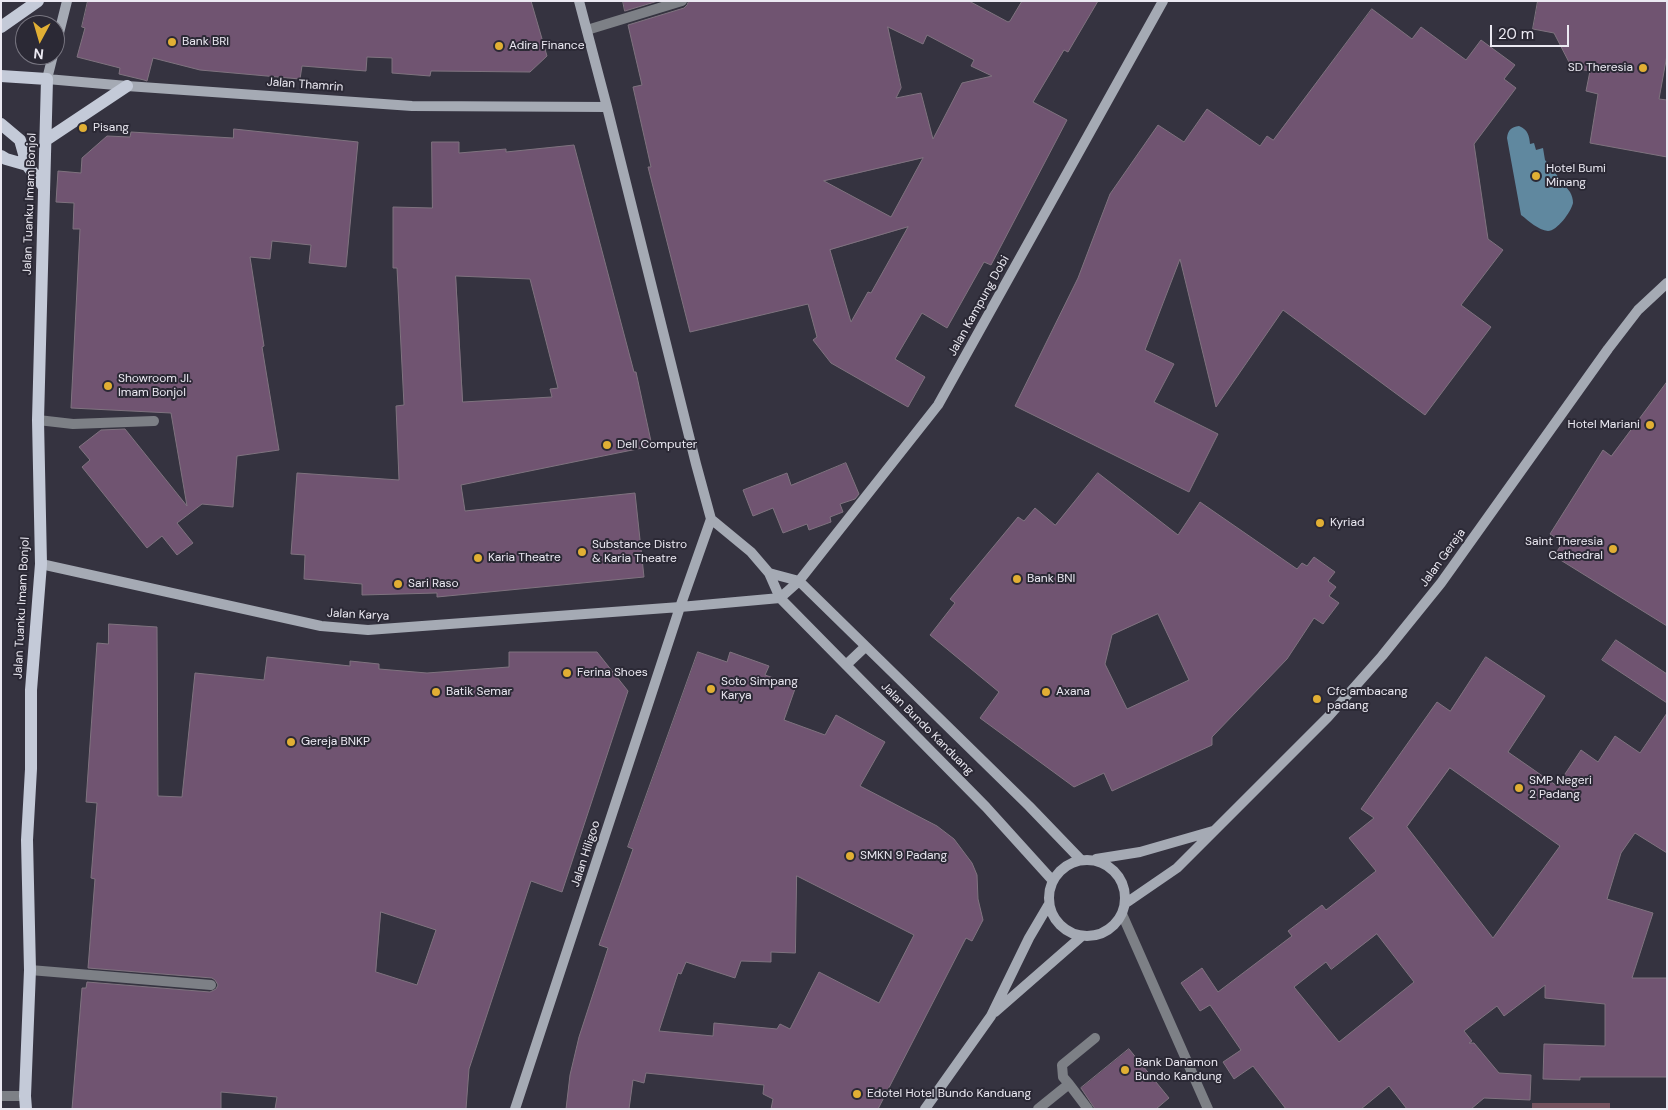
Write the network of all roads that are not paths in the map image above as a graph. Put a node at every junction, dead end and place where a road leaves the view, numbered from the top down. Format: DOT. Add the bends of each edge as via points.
graph roads {
  1 [pos="38,1"];
  2 [pos="67,1"];
  3 [pos="579,1"];
  4 [pos="682,1"];
  5 [pos="1164,1"];
  6 [pos="63,15"];
  7 [pos="1,27"];
  8 [pos="587,30"];
  9 [pos="50,65"];
  10 [pos="1,76"];
  11 [pos="47,79"];
  12 [pos="127,86"];
  13 [pos="607,107"];
  14 [pos="1,124"];
  15 [pos="46,140"];
  16 [pos="1,156"];
  17 [pos="27,165"];
  18 [pos="44,186"];
  19 [pos="1667,283"];
  20 [pos="38,420"];
  21 [pos="154,421"];
  22 [pos="712,519"];
  23 [pos="41,564"];
  24 [pos="769,573"];
  25 [pos="799,582"];
  26 [pos="780,598"];
  27 [pos="680,607"];
  28 [pos="865,647"];
  29 [pos="846,666"];
  30 [pos="1216,830"];
  31 [pos="1081,860"];
  32 [pos="1093,860"];
  33 [pos="1053,881"];
  34 [pos="1126,903"];
  35 [pos="1049,904"];
  36 [pos="1122,914"];
  37 [pos="1082,936"];
  38 [pos="30,970"];
  39 [pos="211,985"];
  40 [pos="991,1016"];
  41 [pos="1095,1038"];
  42 [pos="1069,1084"];
  43 [pos="1,1096"];
  44 [pos="25,1102"];
  45 [pos="928,1108"];
  46 [pos="515,1109"];
  47 [pos="1038,1109"];
  48 [pos="1088,1109"];
  49 [pos="1208,1109"];
  1 -- 7 [label="main road"];
  2 -- 6 [label="main road"];
  3 -- 8 [label="main road"];
  4 -- 8 [label="street"];
  5 -- 25 [label="main road, Jalan Kampung Dobi" via="938,405"];
  8 -- 13 [label="main road"];
  9 -- 11 [label="main road"];
  10 -- 11 [label="main road, Jalan Thamrin"];
  11 -- 12 [label="main road, Jalan Thamrin"];
  11 -- 15 [label="main road, Jalan Tuanku Imam Bonjol"];
  12 -- 13 [label="main road, Jalan Thamrin" via="412,106"];
  12 -- 15 [label="main road"];
  13 -- 22 [label="main road"];
  14 -- 17 [label="main road" via="20,140"];
  15 -- 18 [label="main road, Jalan Tuanku Imam Bonjol"];
  16 -- 17 [label="main road"];
  17 -- 18 [label="main road"];
  18 -- 20 [label="main road, Jalan Tuanku Imam Bonjol"];
  19 -- 30 [label="main road, Jalan Gereja" via="1638,310 1614,341 1441,583 1382,656 1328,717"];
  20 -- 21 [label="street" via="73,424"];
  20 -- 23 [label="main road, Jalan Tuanku Imam Bonjol"];
  22 -- 24 [label="main road" via="751,552"];
  22 -- 27 [label="main road, Jalan Hiligoo"];
  23 -- 27 [label="main road, Jalan Karya" via="321,626 368,630"];
  23 -- 38 [label="main road, Jalan Tuanku Imam Bonjol" via="31,690 27,840"];
  24 -- 25 [label="main road"];
  24 -- 26 [label="main road"];
  25 -- 26 [label="main road, Jalan Kampung Dobi"];
  25 -- 28 [label="main road"];
  26 -- 27 [label="main road, Jalan Karya"];
  26 -- 29 [label="main road, Jalan Bundo Kanduang"];
  27 -- 46 [label="main road, Jalan Hiligoo"];
  28 -- 29 [label="main road"];
  28 -- 31 [label="main road"];
  29 -- 33 [label="main road, Jalan Bundo Kanduang" via="986,806"];
  30 -- 32 [label="main road" via="1140,852"];
  30 -- 34 [label="main road, Jalan Gereja" via="1177,868"];
  31 -- 32 [label="main road"];
  31 -- 33 [label="main road" via="1069,864"];
  32 -- 34 [label="main road" via="1104,863 1122,880"];
  33 -- 35 [label="main road"];
  34 -- 36 [label="main road"];
  35 -- 37 [label="main road" via="1061,925"];
  35 -- 40 [label="main road"];
  36 -- 37 [label="main road" via="1106,932"];
  36 -- 49 [label="street"];
  37 -- 40 [label="main road"];
  38 -- 39 [label="street"];
  38 -- 44 [label="main road, Jalan Tuanku Imam Bonjol"];
  40 -- 45 [label="main road"];
  41 -- 42 [label="street" via="1062,1065 1063,1077"];
  42 -- 47 [label="street"];
  42 -- 48 [label="street"];
  43 -- 44 [label="street"];
}
